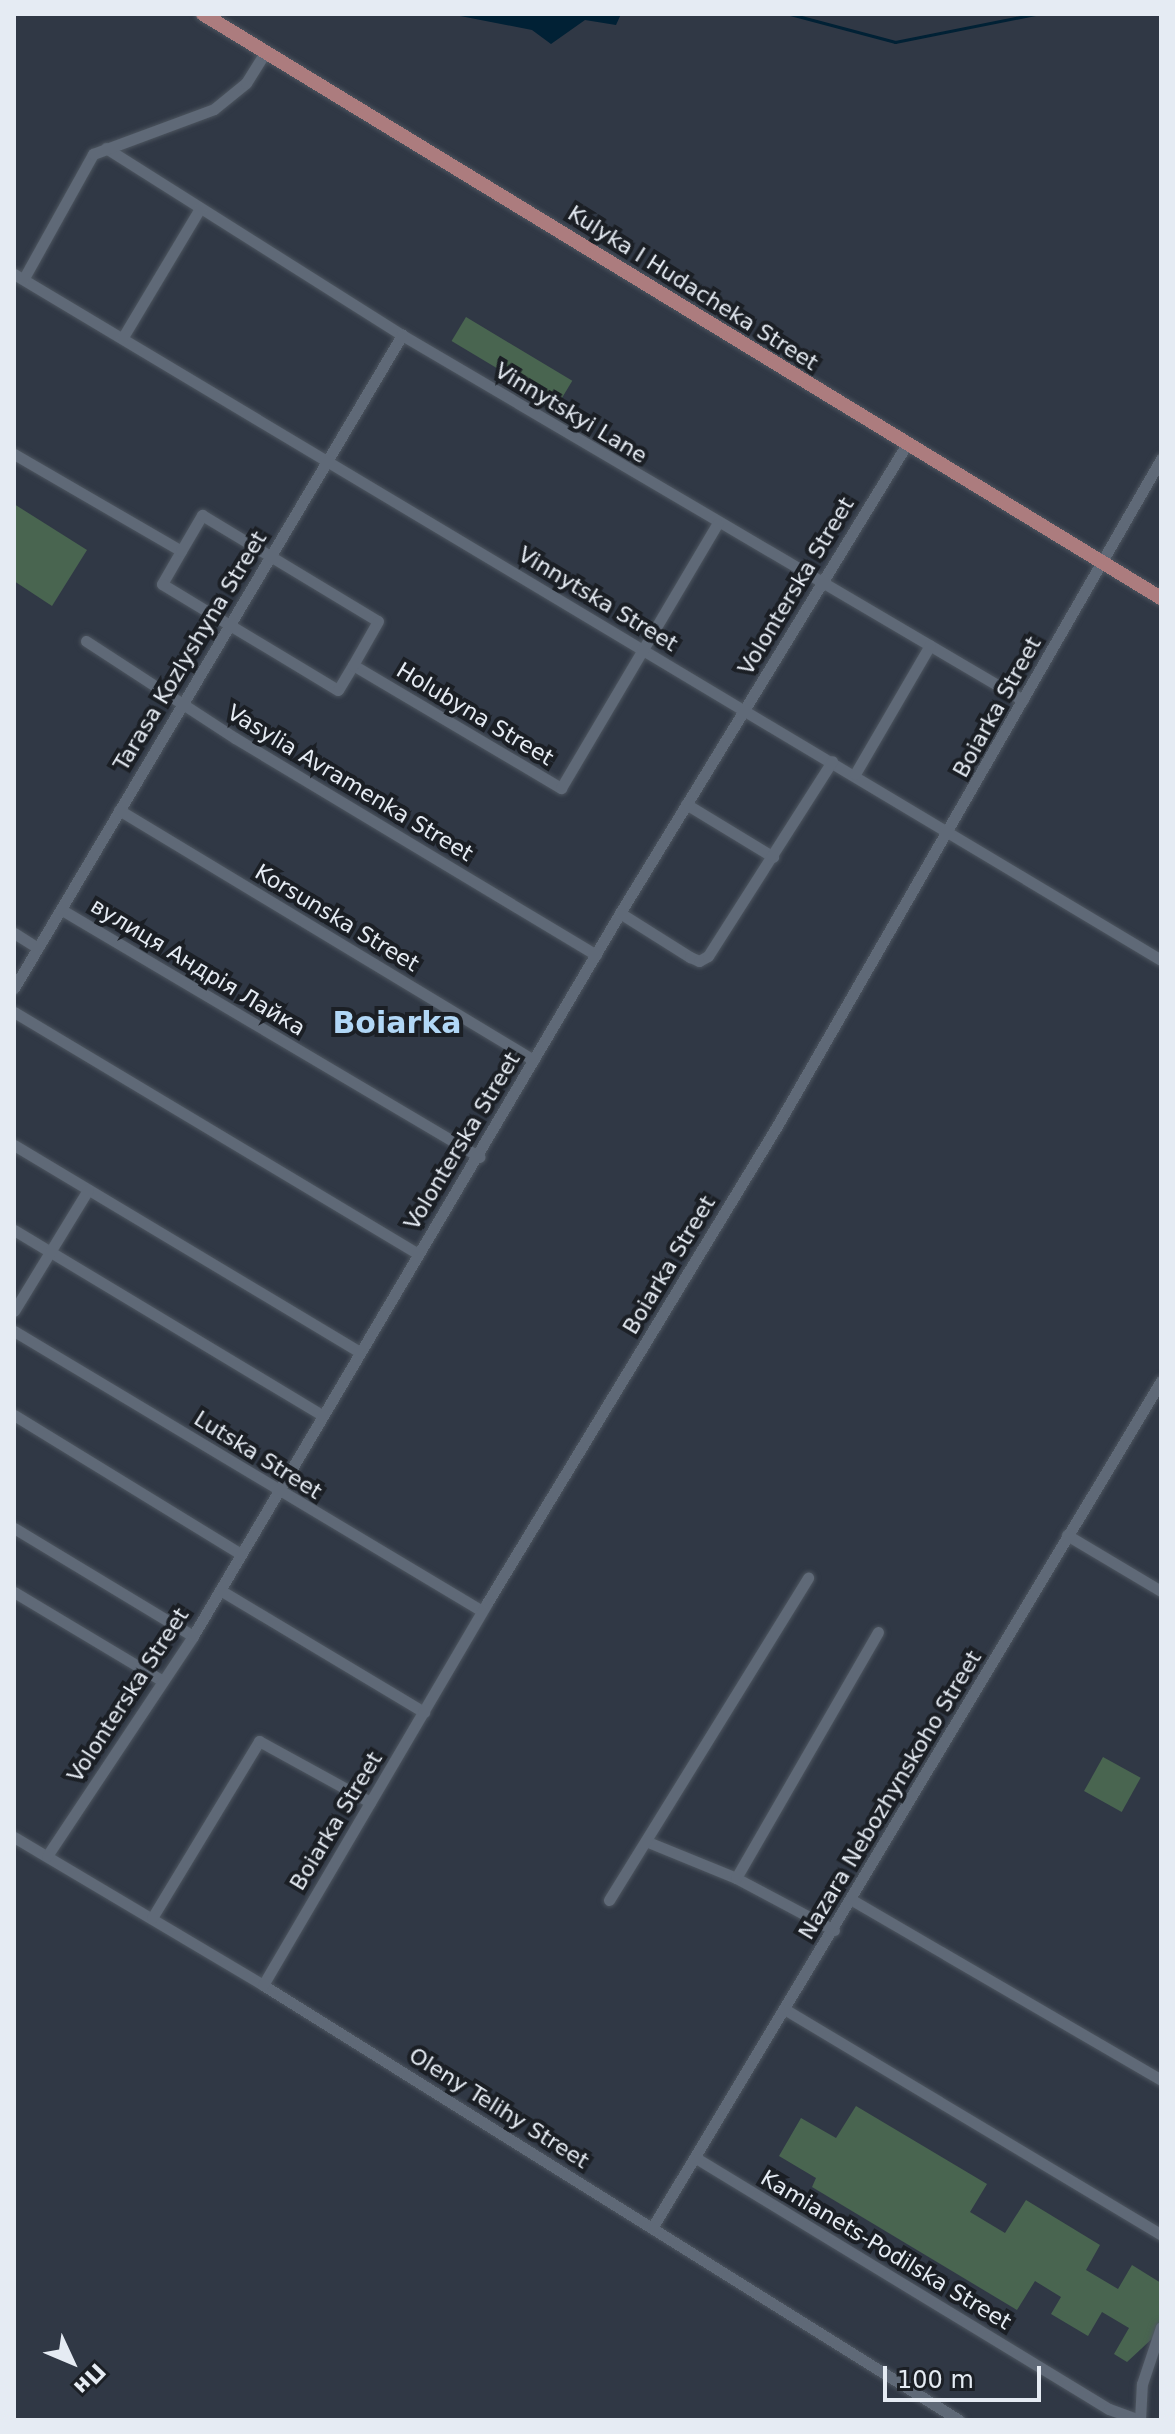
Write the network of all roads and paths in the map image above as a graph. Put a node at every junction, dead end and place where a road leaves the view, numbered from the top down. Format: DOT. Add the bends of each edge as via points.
graph roads {
  1 [pos="203,14"];
  2 [pos="265,52"];
  3 [pos="106,148"];
  4 [pos="199,210"];
  5 [pos="19,276"];
  6 [pos="402,335"];
  7 [pos="123,337"];
  8 [pos="907,444"];
  9 [pos="14,454"];
  10 [pos="1161,459"];
  11 [pos="327,461"];
  12 [pos="717,524"];
  13 [pos="181,551"];
  14 [pos="270,555"];
  15 [pos="1103,563"];
  16 [pos="820,581"];
  17 [pos="1161,598"];
  18 [pos="228,624"];
  19 [pos="86,641"];
  20 [pos="930,645"];
  21 [pos="643,648"];
  22 [pos="353,665"];
  23 [pos="1023,700"];
  24 [pos="183,702"];
  25 [pos="745,710"];
  26 [pos="832,761"];
  27 [pos="855,774"];
  28 [pos="686,804"];
  29 [pos="119,810"];
  30 [pos="949,832"];
  31 [pos="773,857"];
  32 [pos="62,910"];
  33 [pos="620,913"];
  34 [pos="14,933"];
  35 [pos="38,948"];
  36 [pos="596,955"];
  37 [pos="1161,960"];
  38 [pos="14,988"];
  39 [pos="14,1012"];
  40 [pos="534,1060"];
  41 [pos="14,1145"];
  42 [pos="479,1157"];
  43 [pos="88,1190"];
  44 [pos="14,1230"];
  45 [pos="50,1251"];
  46 [pos="418,1254"];
  47 [pos="14,1311"];
  48 [pos="14,1331"];
  49 [pos="360,1352"];
  50 [pos="1161,1381"];
  51 [pos="14,1415"];
  52 [pos="322,1415"];
  53 [pos="278,1489"];
  54 [pos="14,1528"];
  55 [pos="1067,1535"];
  56 [pos="241,1554"];
  57 [pos="808,1578"];
  58 [pos="220,1590"];
  59 [pos="1161,1591"];
  60 [pos="14,1592"];
  61 [pos="482,1611"];
  62 [pos="878,1632"];
  63 [pos="193,1636"];
  64 [pos="161,1680"];
  65 [pos="424,1712"];
  66 [pos="370,1802"];
  67 [pos="14,1837"];
  68 [pos="648,1842"];
  69 [pos="47,1856"];
  70 [pos="736,1878"];
  71 [pos="609,1900"];
  72 [pos="852,1900"];
  73 [pos="152,1918"];
  74 [pos="834,1930"];
  75 [pos="263,1985"];
  76 [pos="786,2010"];
  77 [pos="1161,2080"];
  78 [pos="696,2158"];
  79 [pos="652,2228"];
  80 [pos="1161,2234"];
  81 [pos="1161,2327"];
  82 [pos="959,2420"];
  83 [pos="1140,2420"];
  1 -- 2 [label="main road, Kulyka I Hudacheka Street"];
  2 -- 3 [label="street" via="246,83 214,109"];
  2 -- 8 [label="main road, Kulyka I Hudacheka Street"];
  3 -- 4 [label="street, Vinnytskyi Lane"];
  3 -- 5 [label="street" via="93,154"];
  4 -- 6 [label="street, Vinnytskyi Lane"];
  4 -- 7 [label="street"];
  5 -- 7 [label="street, Vinnytska Street"];
  6 -- 11 [label="street, Tarasa Kozlyshyna Street"];
  6 -- 12 [label="street, Vinnytskyi Lane"];
  7 -- 11 [label="street, Vinnytska Street"];
  8 -- 15 [label="main road, Kulyka I Hudacheka Street"];
  8 -- 16 [label="street, Volonterska Street"];
  9 -- 13 [label="street"];
  10 -- 15 [label="street, Boiarka Street"];
  11 -- 14 [label="street, Tarasa Kozlyshyna Street"];
  11 -- 21 [label="street, Vinnytska Street"];
  12 -- 16 [label="street, Vinnytskyi Lane"];
  12 -- 21 [label="street, Holubyna Street"];
  13 -- 14 [label="street" via="202,515"];
  13 -- 18 [label="street" via="162,584"];
  14 -- 18 [label="street, Tarasa Kozlyshyna Street"];
  14 -- 22 [label="street" via="378,621"];
  15 -- 17 [label="main road, Kulyka I Hudacheka Street"];
  15 -- 23 [label="street, Boiarka Street"];
  16 -- 20 [label="street, Vinnytskyi Lane"];
  16 -- 25 [label="street, Volonterska Street"];
  18 -- 22 [label="street" via="338,690"];
  18 -- 24 [label="street, Tarasa Kozlyshyna Street"];
  19 -- 24 [label="street, Vasylia Avramenka Street"];
  20 -- 23 [label="street, Vinnytskyi Lane"];
  20 -- 27 [label="street"];
  21 -- 22 [label="street, Holubyna Street" via="561,788"];
  21 -- 25 [label="street, Vinnytska Street"];
  23 -- 30 [label="street, Boiarka Street"];
  24 -- 29 [label="street, Tarasa Kozlyshyna Street"];
  24 -- 36 [label="street, Vasylia Avramenka Street"];
  25 -- 26 [label="street, Vinnytska Street"];
  25 -- 28 [label="street, Volonterska Street"];
  26 -- 27 [label="street, Vinnytska Street"];
  26 -- 31 [label="street"];
  27 -- 30 [label="street, Vinnytska Street"];
  28 -- 31 [label="street"];
  28 -- 33 [label="street, Volonterska Street"];
  29 -- 32 [label="street, Tarasa Kozlyshyna Street"];
  29 -- 40 [label="street, Korsunska Street"];
  30 -- 37 [label="street, Vinnytska Street"];
  30 -- 61 [label="street, Boiarka Street"];
  31 -- 33 [label="street" via="725,934 699,961"];
  32 -- 35 [label="street, Tarasa Kozlyshyna Street"];
  32 -- 42 [label="street, вулиця Андрія Лайка"];
  33 -- 36 [label="street, Volonterska Street"];
  34 -- 35 [label="street"];
  35 -- 38 [label="street, Tarasa Kozlyshyna Street"];
  36 -- 40 [label="street, Volonterska Street"];
  39 -- 46 [label="street"];
  40 -- 42 [label="street, Volonterska Street"];
  41 -- 43 [label="street"];
  42 -- 46 [label="street, Volonterska Street"];
  43 -- 45 [label="street"];
  43 -- 49 [label="street"];
  44 -- 45 [label="street"];
  45 -- 47 [label="street"];
  45 -- 52 [label="street"];
  46 -- 49 [label="street, Volonterska Street"];
  48 -- 53 [label="street, Lutska Street"];
  49 -- 52 [label="street, Volonterska Street"];
  50 -- 55 [label="street, Nazara Nebozhynskoho Street"];
  51 -- 56 [label="street"];
  52 -- 53 [label="street, Volonterska Street"];
  53 -- 56 [label="street, Volonterska Street"];
  53 -- 61 [label="street, Lutska Street"];
  54 -- 63 [label="street"];
  55 -- 59 [label="street"];
  55 -- 72 [label="street, Nazara Nebozhynskoho Street"];
  56 -- 58 [label="street, Volonterska Street"];
  57 -- 68 [label="street"];
  58 -- 63 [label="street, Volonterska Street"];
  58 -- 65 [label="street"];
  60 -- 64 [label="street"];
  61 -- 65 [label="street, Boiarka Street"];
  62 -- 70 [label="street"];
  63 -- 64 [label="street, Volonterska Street"];
  64 -- 69 [label="street, Volonterska Street"];
  65 -- 66 [label="street, Boiarka Street"];
  66 -- 73 [label="street" via="259,1741"];
  66 -- 75 [label="street, Boiarka Street"];
  67 -- 69 [label="street, Oleny Telihy Street"];
  68 -- 70 [label="street"];
  68 -- 71 [label="street"];
  69 -- 73 [label="street, Oleny Telihy Street"];
  70 -- 74 [label="street"];
  72 -- 74 [label="street, Nazara Nebozhynskoho Street"];
  72 -- 77 [label="street"];
  73 -- 75 [label="street, Oleny Telihy Street"];
  74 -- 76 [label="street, Nazara Nebozhynskoho Street"];
  75 -- 79 [label="street, Oleny Telihy Street"];
  76 -- 78 [label="street, Nazara Nebozhynskoho Street"];
  76 -- 80 [label="street"];
  78 -- 79 [label="street, Nazara Nebozhynskoho Street"];
  78 -- 83 [label="street, Kamianets-Podilska Street" via="1109,2409"];
  79 -- 82 [label="street, Oleny Telihy Street"];
  81 -- 83 [label="street" via="1142,2384"];
}
